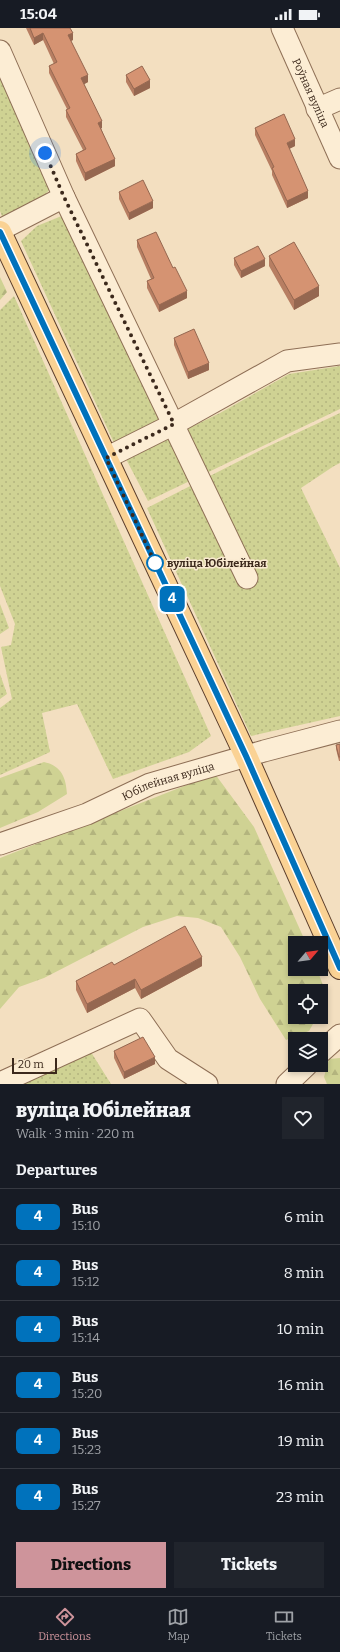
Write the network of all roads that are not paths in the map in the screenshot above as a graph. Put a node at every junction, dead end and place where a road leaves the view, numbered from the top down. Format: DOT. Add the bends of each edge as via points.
graph roads {
  1 [pos="282,28"];
  2 [pos="0,51"];
  3 [pos="340,99"];
  4 [pos="317,109"];
  5 [pos="340,158"];
  6 [pos="64,197"];
  7 [pos="0,231"];
  8 [pos="340,354"];
  9 [pos="174,424"];
  10 [pos="106,458"];
  11 [pos="247,578"];
  12 [pos="340,730"];
  13 [pos="246,756"];
  14 [pos="0,844"];
  15 [pos="340,968"];
  16 [pos="340,1035"];
  17 [pos="328,1046"];
  18 [pos="0,1083"];
  19 [pos="207,1084"];
  1 -- 4 [label="street, Роўная вуліца"];
  2 -- 6 [label="street"];
  3 -- 4 [label="street"];
  4 -- 5 [label="street, Роўная вуліца"];
  6 -- 7 [label="street"];
  6 -- 9 [label="street"];
  7 -- 10 [label="main road"];
  8 -- 9 [label="street" via="287,361"];
  9 -- 10 [label="street"];
  9 -- 11 [label="street"];
  10 -- 13 [label="main road"];
  12 -- 13 [label="street, Юбілейная вуліца"];
  13 -- 14 [label="street, Юбілейная вуліца" via="150,784 87,814"];
  13 -- 15 [label="main road"];
  16 -- 17 [label="street"];
  18 -- 19 [label="street" via="140,1019 168,1059"];
}
